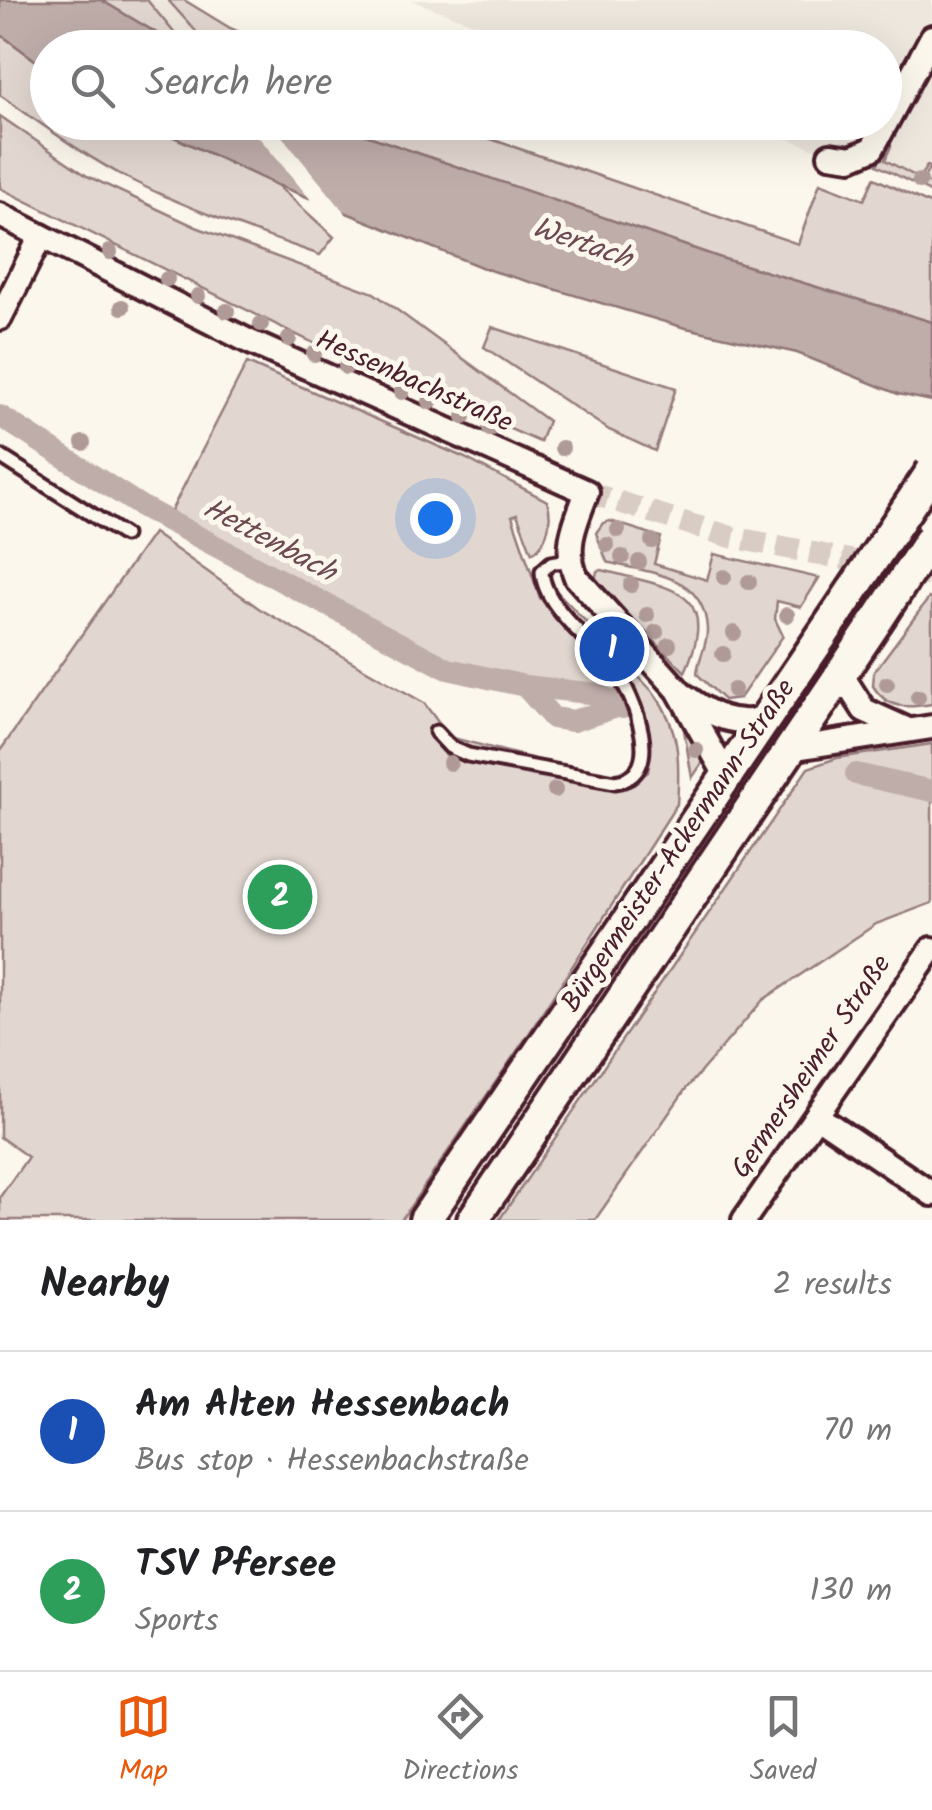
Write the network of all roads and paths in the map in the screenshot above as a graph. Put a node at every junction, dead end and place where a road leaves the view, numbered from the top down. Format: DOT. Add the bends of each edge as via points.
graph roads {
  1 [pos="932,37"];
  2 [pos="924,70"];
  3 [pos="902,111"];
  4 [pos="883,140"];
  5 [pos="830,155"];
  6 [pos="0,216"];
  7 [pos="41,236"];
  8 [pos="0,318"];
  9 [pos="0,456"];
  10 [pos="932,471"];
  11 [pos="124,535"];
  12 [pos="932,537"];
  13 [pos="569,560"];
  14 [pos="840,674"];
  15 [pos="678,690"];
  16 [pos="766,718"];
  17 [pos="921,729"];
  18 [pos="436,732"];
  19 [pos="790,749"];
  20 [pos="727,777"];
  21 [pos="932,949"];
  22 [pos="817,1116"];
  23 [pos="932,1194"];
  24 [pos="424,1220"];
  25 [pos="473,1220"];
  26 [pos="744,1220"];
  1 -- 2 [label="street"];
  2 -- 3 [label="street"];
  4 -- 5 [label="street" via="863,155"];
  6 -- 7 [label="street, Hessenbachstraße"];
  7 -- 8 [label="street"];
  7 -- 13 [label="street, Hessenbachstraße" via="248,341 586,492 570,535"];
  9 -- 11 [label="lane"];
  10 -- 16 [label="main road, Bürgermeister-Ackermann-Straße, bridge"];
  12 -- 14 [label="main road, Bürgermeister-Ackermann-Straße, bridge"];
  13 -- 15 [label="street" via="586,592"];
  13 -- 18 [label="lane" via="542,571 542,585 618,674 642,730 636,774 615,782 468,755"];
  14 -- 17 [label="street" via="864,710"];
  14 -- 19 [label="main road, Bürgermeister-Ackermann-Straße"];
  15 -- 16 [label="street" via="718,718"];
  15 -- 20 [label="street"];
  16 -- 20 [label="main road, Bürgermeister-Ackermann-Straße"];
  17 -- 19 [label="street"];
  19 -- 25 [label="main road, Bürgermeister-Ackermann-Straße"];
  20 -- 24 [label="main road, Bürgermeister-Ackermann-Straße"];
  21 -- 22 [label="street, Germersheimer Straße"];
  22 -- 23 [label="street"];
  22 -- 26 [label="street, Germersheimer Straße"];
}
